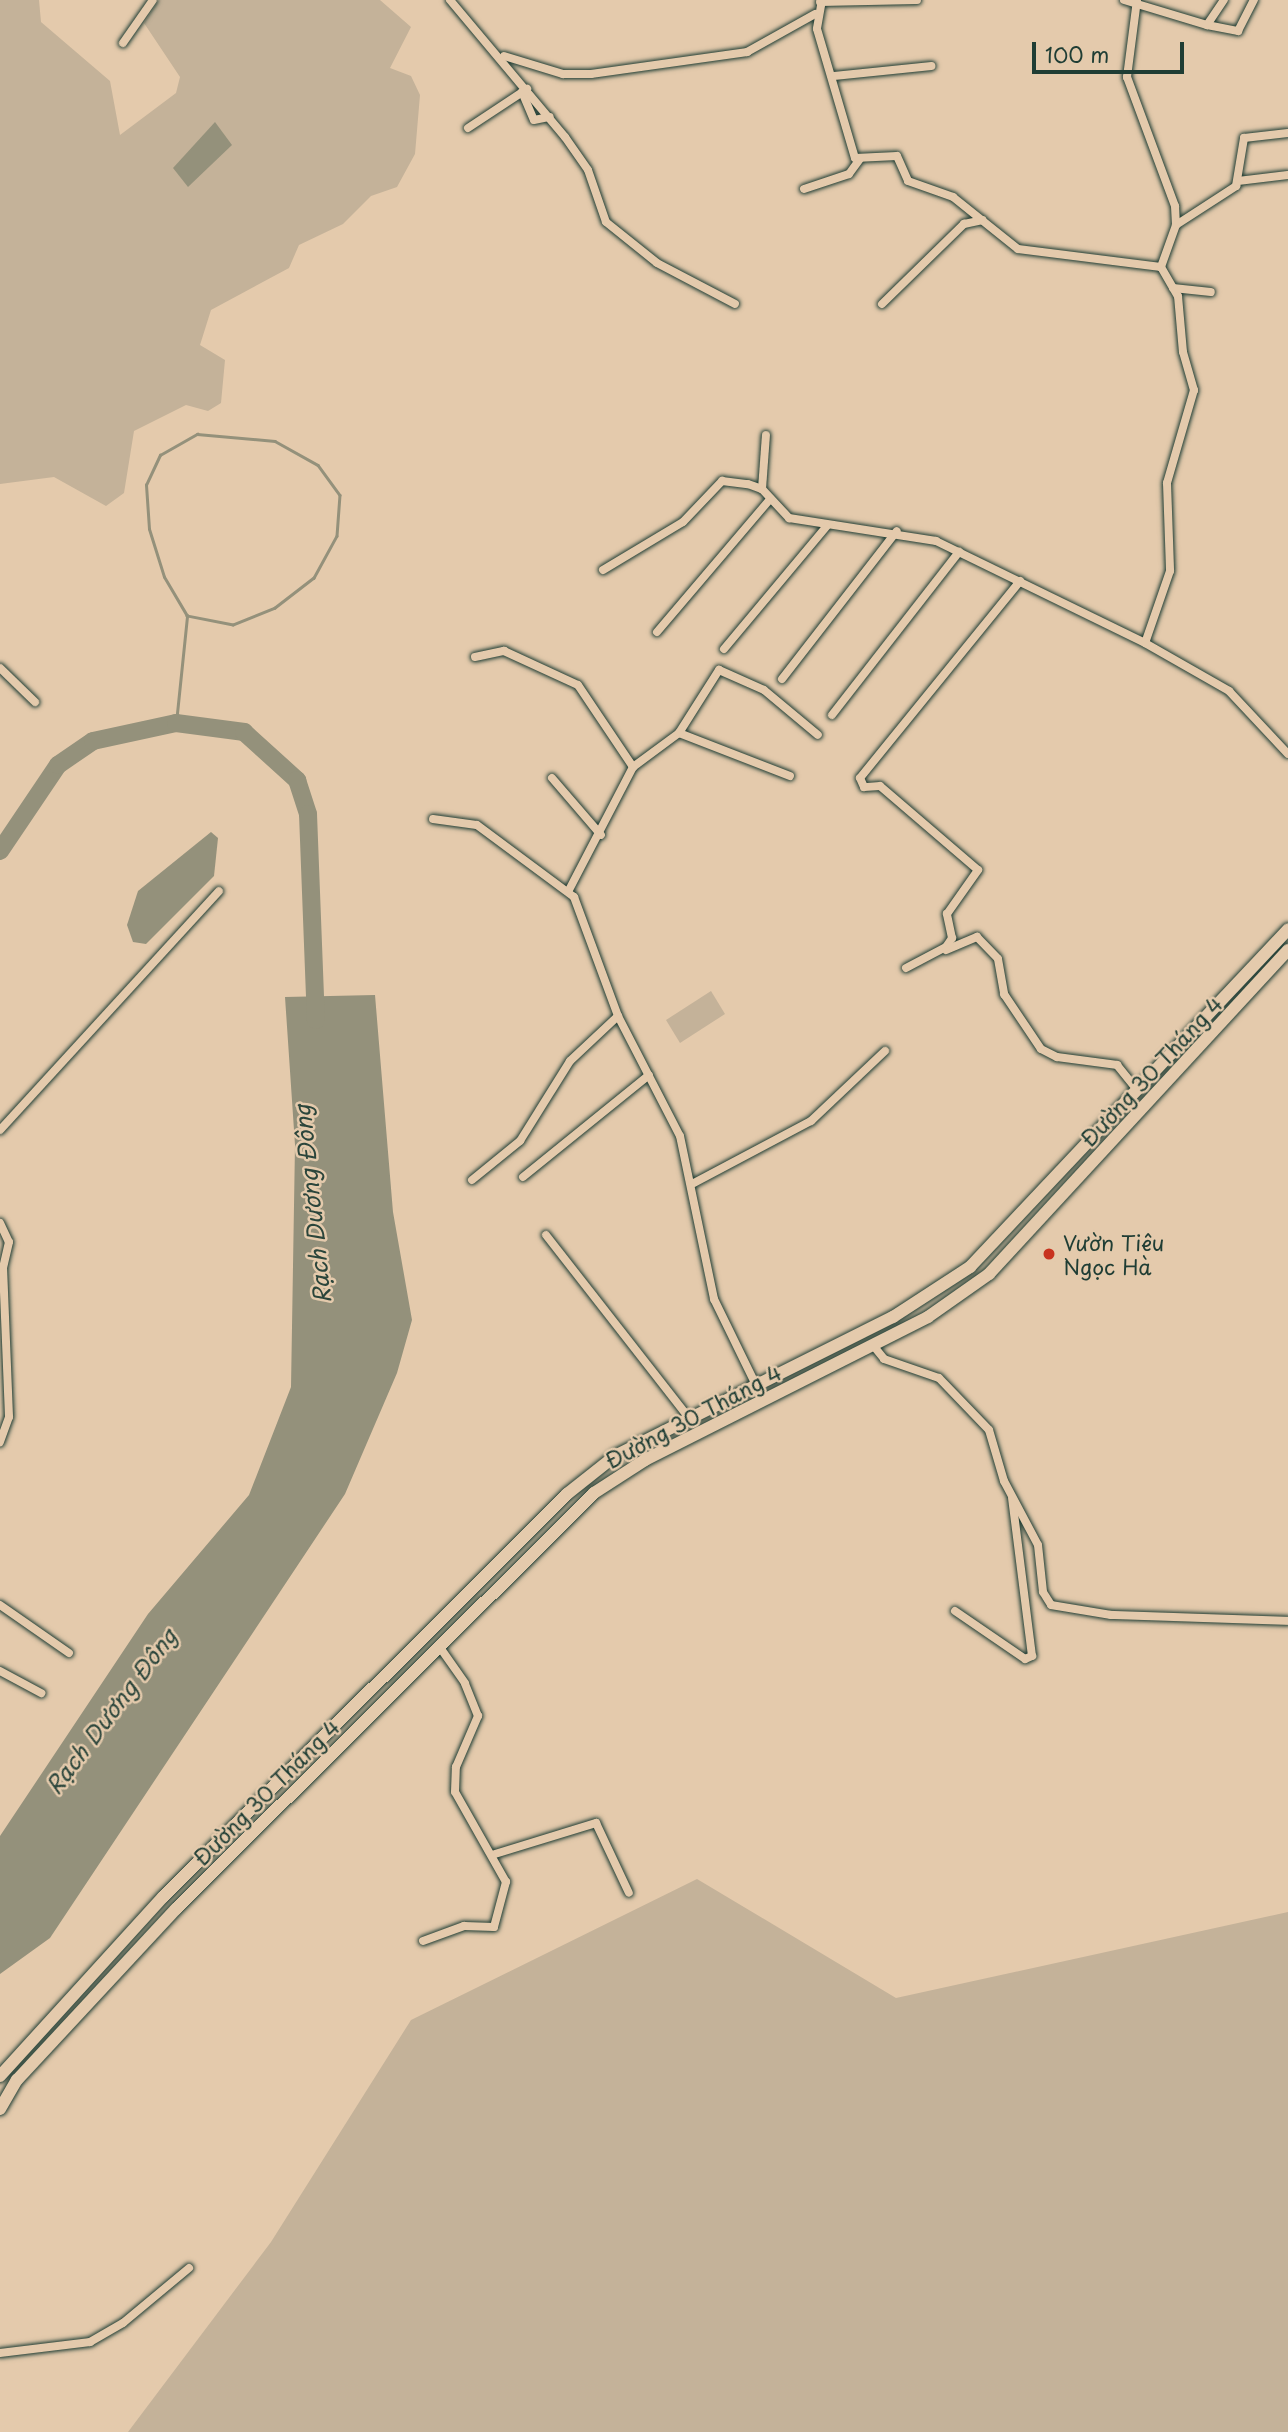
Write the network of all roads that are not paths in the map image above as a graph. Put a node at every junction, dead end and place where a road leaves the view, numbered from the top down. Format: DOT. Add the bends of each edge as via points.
graph roads {
  1 [pos="153,0"];
  2 [pos="917,0"];
  3 [pos="1124,0"];
  4 [pos="1224,0"];
  5 [pos="1254,0"];
  6 [pos="452,1"];
  7 [pos="821,1"];
  8 [pos="1136,3"];
  9 [pos="815,14"];
  10 [pos="1207,25"];
  11 [pos="124,43"];
  12 [pos="503,55"];
  13 [pos="931,66"];
  14 [pos="834,76"];
  15 [pos="525,90"];
  16 [pos="550,117"];
  17 [pos="468,128"];
  18 [pos="1288,133"];
  19 [pos="860,159"];
  20 [pos="1288,175"];
  21 [pos="1238,181"];
  22 [pos="804,190"];
  23 [pos="983,220"];
  24 [pos="1176,225"];
  25 [pos="1161,267"];
  26 [pos="1173,288"];
  27 [pos="1211,292"];
  28 [pos="735,304"];
  29 [pos="882,304"];
  30 [pos="766,435"];
  31 [pos="762,489"];
  32 [pos="770,499"];
  33 [pos="827,526"];
  34 [pos="897,531"];
  35 [pos="959,552"];
  36 [pos="603,570"];
  37 [pos="1020,581"];
  38 [pos="657,632"];
  39 [pos="1144,643"];
  40 [pos="724,649"];
  41 [pos="475,657"];
  42 [pos="0,668"];
  43 [pos="782,679"];
  44 [pos="35,702"];
  45 [pos="832,715"];
  46 [pos="679,733"];
  47 [pos="818,735"];
  48 [pos="1288,754"];
  49 [pos="633,767"];
  50 [pos="789,775"];
  51 [pos="552,778"];
  52 [pos="433,819"];
  53 [pos="601,835"];
  54 [pos="569,890"];
  55 [pos="219,891"];
  56 [pos="1288,929"];
  57 [pos="943,950"];
  58 [pos="1288,950"];
  59 [pos="906,968"];
  60 [pos="618,1016"];
  61 [pos="885,1051"];
  62 [pos="649,1075"];
  63 [pos="1138,1091"];
  64 [pos="1102,1129"];
  65 [pos="0,1130"];
  66 [pos="1113,1139"];
  67 [pos="523,1177"];
  68 [pos="472,1180"];
  69 [pos="692,1184"];
  70 [pos="0,1223"];
  71 [pos="1005,1233"];
  72 [pos="546,1235"];
  73 [pos="1018,1246"];
  74 [pos="872,1345"];
  75 [pos="756,1385"];
  76 [pos="763,1398"];
  77 [pos="690,1419"];
  78 [pos="0,1442"];
  79 [pos="1012,1495"];
  80 [pos="520,1539"];
  81 [pos="531,1550"];
  82 [pos="0,1605"];
  83 [pos="955,1611"];
  84 [pos="1288,1621"];
  85 [pos="441,1649"];
  86 [pos="69,1653"];
  87 [pos="0,1671"];
  88 [pos="41,1693"];
  89 [pos="335,1725"];
  90 [pos="347,1738"];
  91 [pos="495,1854"];
  92 [pos="629,1893"];
  93 [pos="163,1897"];
  94 [pos="176,1909"];
  95 [pos="423,1941"];
  96 [pos="2,2073"];
  97 [pos="17,2080"];
  98 [pos="0,2109"];
  99 [pos="189,2268"];
  100 [pos="0,2353"];
  1 -- 11 [label="street"];
  2 -- 7 [label="street"];
  3 -- 8 [label="street"];
  4 -- 10 [label="street"];
  5 -- 10 [label="street" via="1238,31"];
  6 -- 12 [label="street"];
  7 -- 9 [label="street"];
  8 -- 10 [label="street"];
  8 -- 24 [label="street" via="1127,77 1156,143"];
  9 -- 12 [label="street" via="747,52 591,74 564,74"];
  9 -- 14 [label="street" via="824,60"];
  12 -- 15 [label="street"];
  13 -- 14 [label="street"];
  14 -- 19 [label="street" via="853,143 850,153"];
  15 -- 16 [label="street"];
  15 -- 16 [label="street" via="534,120"];
  15 -- 17 [label="street"];
  16 -- 28 [label="street" via="588,170 606,222 657,263"];
  18 -- 21 [label="street" via="1244,138"];
  19 -- 22 [label="street" via="849,174"];
  19 -- 23 [label="street" via="897,156 908,181 941,190"];
  20 -- 21 [label="street"];
  21 -- 24 [label="street"];
  23 -- 25 [label="street" via="1018,248"];
  23 -- 29 [label="street" via="964,224"];
  24 -- 25 [label="street"];
  25 -- 26 [label="street"];
  26 -- 27 [label="street"];
  26 -- 39 [label="street" via="1194,399 1167,483 1170,571"];
  30 -- 31 [label="street"];
  31 -- 32 [label="street"];
  31 -- 36 [label="street" via="722,481 683,522"];
  32 -- 33 [label="street" via="789,518"];
  32 -- 38 [label="street"];
  33 -- 34 [label="street"];
  33 -- 40 [label="street"];
  34 -- 35 [label="street"];
  34 -- 43 [label="street"];
  35 -- 37 [label="street"];
  35 -- 45 [label="street"];
  37 -- 39 [label="street"];
  37 -- 57 [label="street" via="860,778 864,787 880,786 978,870 947,914 953,938"];
  39 -- 48 [label="street" via="1229,691"];
  41 -- 49 [label="street" via="504,651 578,685"];
  42 -- 44 [label="street"];
  46 -- 47 [label="street" via="724,670 771,695"];
  46 -- 49 [label="street"];
  46 -- 50 [label="street"];
  49 -- 53 [label="street"];
  51 -- 53 [label="street"];
  52 -- 54 [label="street" via="477,825"];
  53 -- 54 [label="street"];
  54 -- 60 [label="street"];
  55 -- 65 [label="street"];
  56 -- 63 [label="main road, Đường 30 Tháng 4"];
  57 -- 59 [label="street"];
  57 -- 63 [label="street" via="977,937 998,959 1004,994 1041,1049 1057,1057 1117,1065"];
  58 -- 66 [label="main road, Đường 30 Tháng 4"];
  60 -- 62 [label="street"];
  60 -- 68 [label="street" via="570,1061 520,1141"];
  61 -- 69 [label="street" via="811,1121"];
  62 -- 67 [label="street"];
  62 -- 69 [label="street" via="680,1136"];
  63 -- 64 [label="main road, Đường 30 Tháng 4"];
  64 -- 66 [label="main road"];
  64 -- 71 [label="main road, Đường 30 Tháng 4"];
  66 -- 73 [label="main road, Đường 30 Tháng 4"];
  69 -- 75 [label="street" via="714,1299"];
  70 -- 78 [label="street" via="9,1242 2,1267 9,1417"];
  71 -- 73 [label="main road"];
  71 -- 75 [label="main road, Đường 30 Tháng 4" via="932,1294"];
  72 -- 77 [label="street"];
  73 -- 74 [label="main road, Đường 30 Tháng 4" via="954,1300"];
  74 -- 76 [label="main road, Đường 30 Tháng 4"];
  74 -- 79 [label="street" via="884,1359 939,1378 980,1419"];
  75 -- 76 [label="main road"];
  75 -- 77 [label="main road, Đường 30 Tháng 4"];
  76 -- 81 [label="main road, Đường 30 Tháng 4" via="594,1493"];
  77 -- 80 [label="main road, Đường 30 Tháng 4" via="615,1457"];
  79 -- 83 [label="street" via="1031,1658"];
  79 -- 84 [label="street" via="1038,1545 1043,1592 1058,1608"];
  80 -- 81 [label="main road"];
  80 -- 89 [label="main road, Đường 30 Tháng 4"];
  81 -- 85 [label="main road, Đường 30 Tháng 4"];
  82 -- 86 [label="street"];
  85 -- 90 [label="main road, Đường 30 Tháng 4"];
  85 -- 91 [label="street" via="466,1683 478,1716 456,1767 455,1792"];
  87 -- 88 [label="street"];
  89 -- 90 [label="main road"];
  89 -- 93 [label="main road, Đường 30 Tháng 4"];
  90 -- 94 [label="main road, Đường 30 Tháng 4"];
  91 -- 92 [label="street" via="596,1823"];
  91 -- 95 [label="street" via="506,1882 499,1924 464,1926"];
  93 -- 94 [label="main road"];
  93 -- 96 [label="main road, Đường 30 Tháng 4"];
  94 -- 97 [label="main road, Đường 30 Tháng 4"];
  96 -- 97 [label="main road"];
  97 -- 98 [label="main road, Đường 30 Tháng 4"];
  99 -- 100 [label="street" via="123,2323 90,2342"];
}
